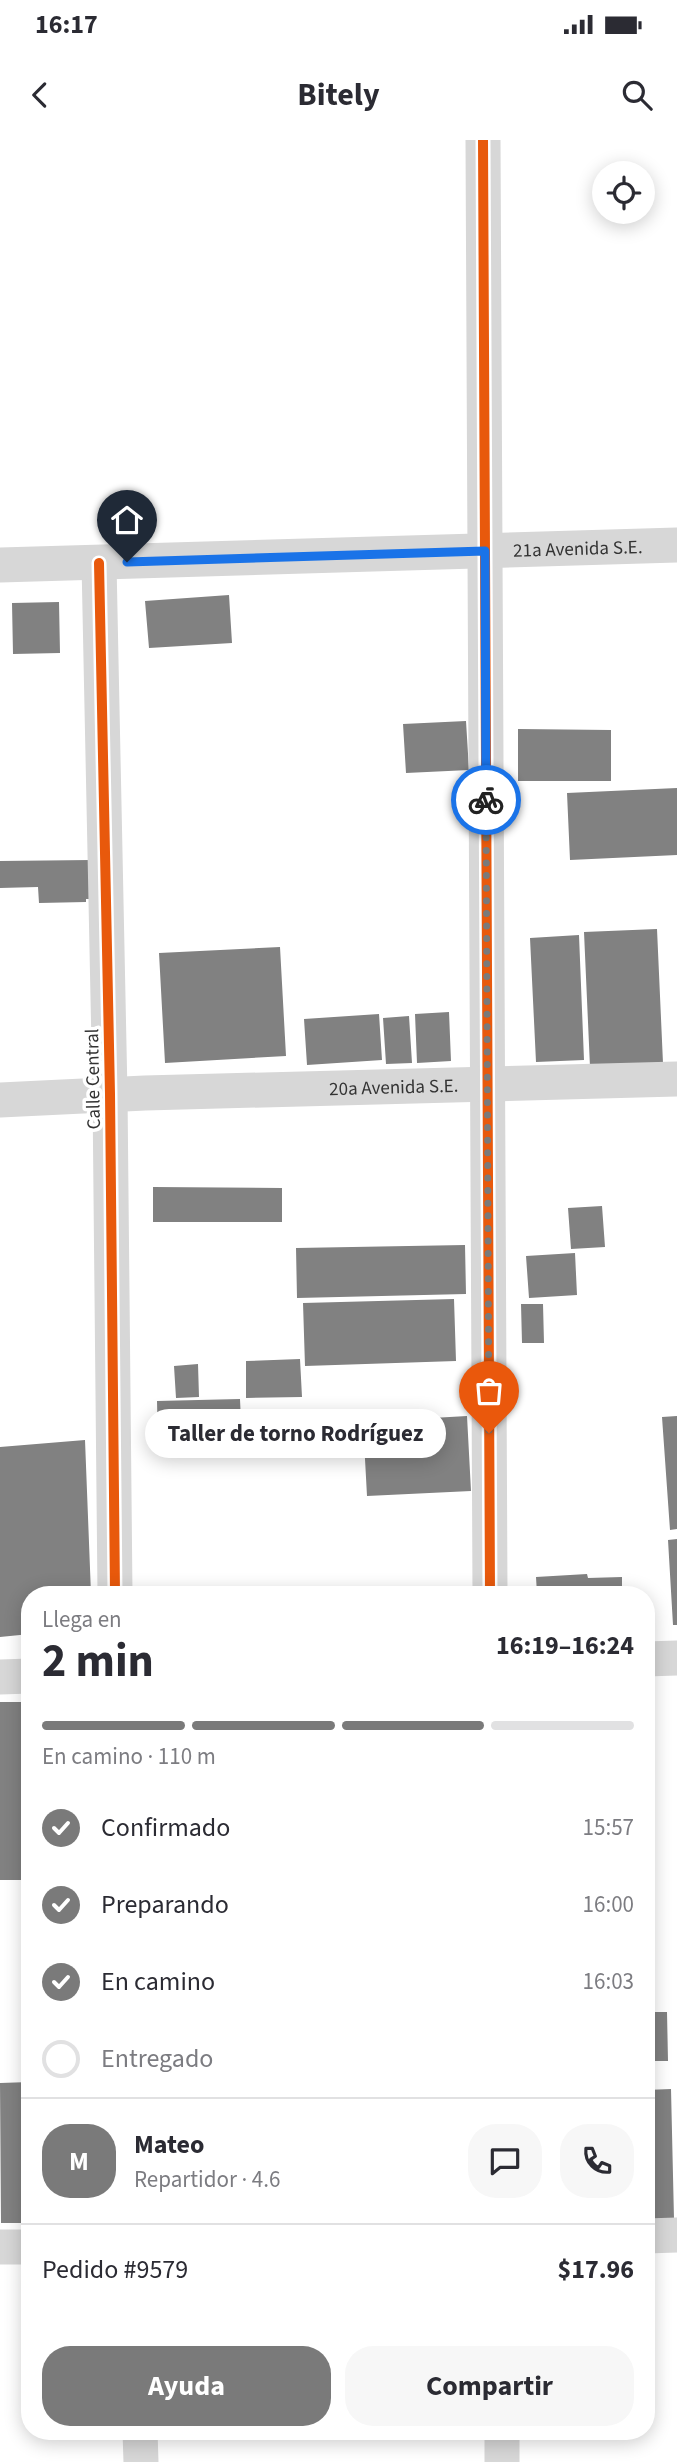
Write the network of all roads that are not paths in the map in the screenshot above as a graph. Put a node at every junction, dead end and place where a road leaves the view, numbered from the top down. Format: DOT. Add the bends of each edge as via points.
graph roads {
  1 [pos="483,140"];
  2 [pos="677,545"];
  3 [pos="485,551"];
  4 [pos="99,563"];
  5 [pos="0,565"];
  6 [pos="677,1079"];
  7 [pos="488,1084"];
  8 [pos="110,1094"];
  9 [pos="0,1100"];
  10 [pos="115,1586"];
  11 [pos="490,1586"];
  12 [pos="677,1658"];
  13 [pos="655,1659"];
  14 [pos="0,1676"];
  15 [pos="21,1676"];
  16 [pos="677,2235"];
  17 [pos="655,2236"];
  18 [pos="0,2247"];
  19 [pos="21,2248"];
  20 [pos="140,2440"];
  21 [pos="502,2440"];
  22 [pos="141,2462"];
  23 [pos="502,2462"];
  1 -- 3 [label="street"];
  2 -- 3 [label="street, 21a Avenida S.E."];
  3 -- 4 [label="street, 21a Avenida S.E."];
  3 -- 7 [label="street"];
  4 -- 5 [label="street, 21a Avenida S.E."];
  4 -- 8 [label="street, Calle Central"];
  6 -- 7 [label="street, 20a Avenida S.E."];
  7 -- 8 [label="street, 20a Avenida S.E."];
  7 -- 11 [label="street"];
  8 -- 9 [label="street, 20a Avenida S.E."];
  8 -- 10 [label="street, Calle Central"];
  12 -- 13 [label="street"];
  14 -- 15 [label="street"];
  16 -- 17 [label="street"];
  18 -- 19 [label="street"];
  20 -- 22 [label="street"];
  21 -- 23 [label="street"];
}
